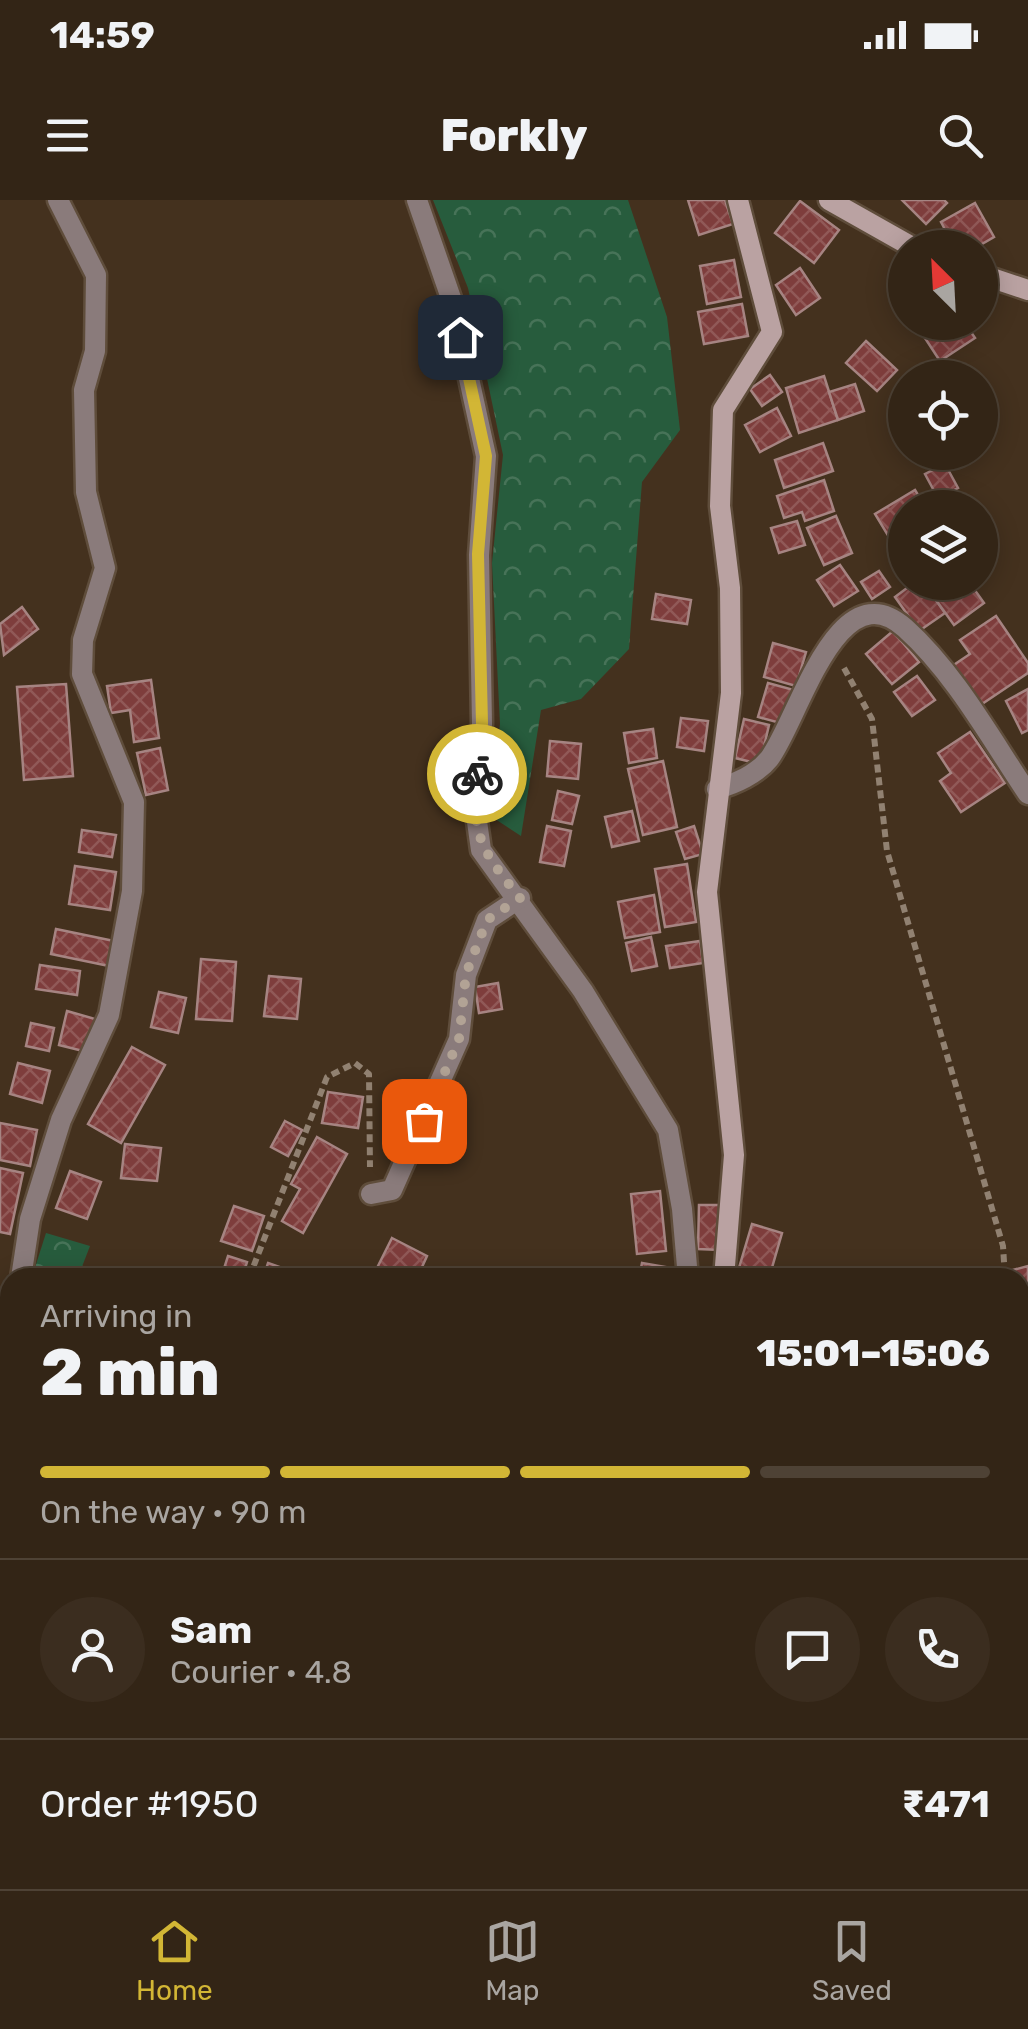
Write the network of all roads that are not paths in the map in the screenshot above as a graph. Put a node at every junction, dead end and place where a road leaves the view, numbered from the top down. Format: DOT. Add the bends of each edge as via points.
graph roads {
  1 [pos="58,200"];
  2 [pos="417,200"];
  3 [pos="738,200"];
  4 [pos="828,200"];
  5 [pos="888,233"];
  6 [pos="998,280"];
  7 [pos="1028,290"];
  8 [pos="717,789"];
  9 [pos="1028,794"];
  10 [pos="520,898"];
  11 [pos="371,1194"];
  12 [pos="22,1268"];
  13 [pos="687,1268"];
  14 [pos="725,1268"];
  1 -- 12 [label="street" via="96,276 95,350 84,390 86,492 105,568 83,640 82,674 134,802 132,891 109,1015 62,1120"];
  2 -- 10 [label="street" via="452,301 486,456 478,554 482,724 474,800 482,850"];
  3 -- 8 [label="main road" via="772,332 723,410 720,506 730,588 731,694"];
  4 -- 5 [label="main road"];
  6 -- 7 [label="main road"];
  8 -- 9 [label="street" via="767,763 830,640 850,620 880,614 904,626 940,667"];
  8 -- 14 [label="main road" via="707,892 734,1155"];
  10 -- 11 [label="street" via="487,920 466,974 459,1039 436,1097 392,1190"];
  10 -- 13 [label="street" via="628,1058 668,1130"];
}
